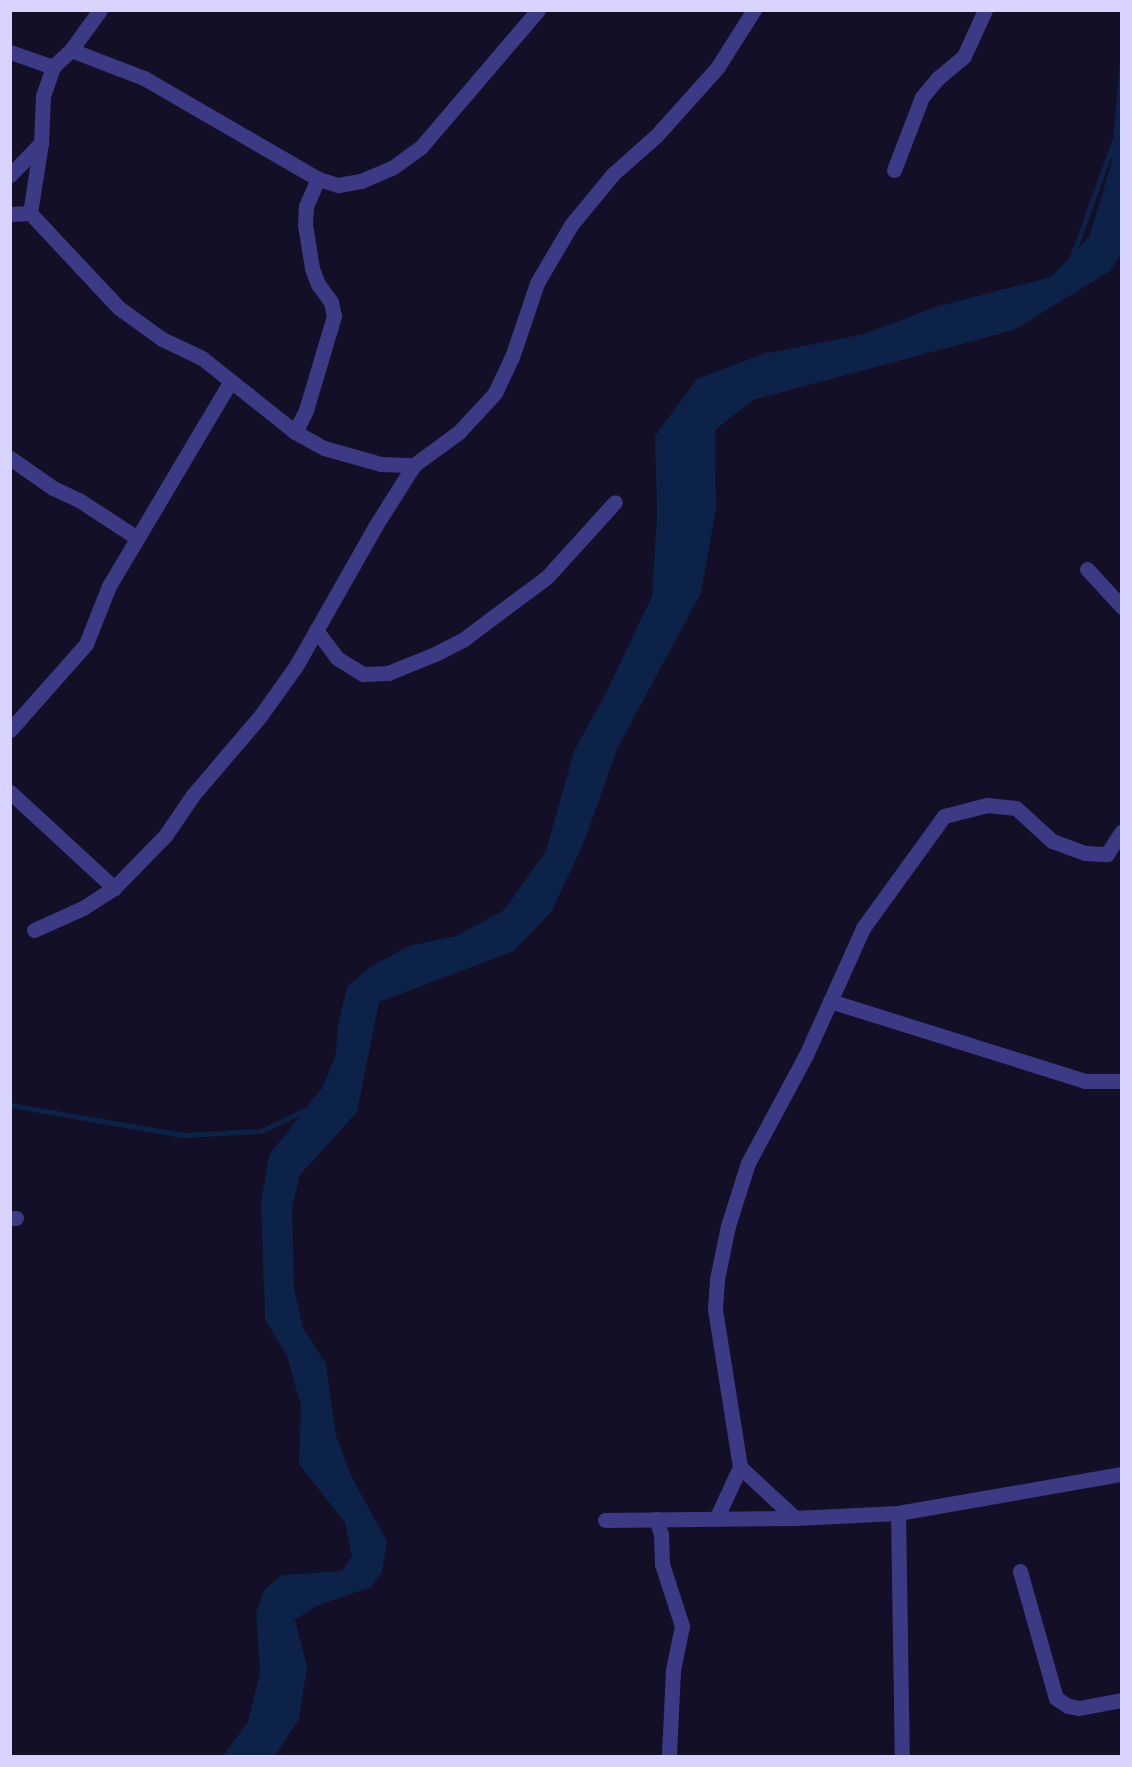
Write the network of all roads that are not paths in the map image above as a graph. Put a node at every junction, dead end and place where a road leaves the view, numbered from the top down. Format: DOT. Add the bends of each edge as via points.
graph roads {
  1 [pos="538,10"];
  2 [pos="754,10"];
  3 [pos="985,10"];
  4 [pos="96,13"];
  5 [pos="71,50"];
  6 [pos="10,52"];
  7 [pos="53,67"];
  8 [pos="41,143"];
  9 [pos="894,170"];
  10 [pos="10,175"];
  11 [pos="318,179"];
  12 [pos="30,213"];
  13 [pos="10,214"];
  14 [pos="230,382"];
  15 [pos="295,432"];
  16 [pos="10,458"];
  17 [pos="414,465"];
  18 [pos="615,502"];
  19 [pos="137,538"];
  20 [pos="1088,569"];
  21 [pos="1122,607"];
  22 [pos="316,630"];
  23 [pos="10,730"];
  24 [pos="10,792"];
  25 [pos="1122,831"];
  26 [pos="114,888"];
  27 [pos="34,930"];
  28 [pos="830,1001"];
  29 [pos="1122,1081"];
  30 [pos="740,1467"];
  31 [pos="1122,1474"];
  32 [pos="898,1513"];
  33 [pos="795,1518"];
  34 [pos="656,1519"];
  35 [pos="716,1519"];
  36 [pos="605,1520"];
  37 [pos="1020,1571"];
  38 [pos="1122,1700"];
  39 [pos="669,1756"];
  40 [pos="902,1756"];
  1 -- 11 [label="street" via="421,147 392,168 361,181 338,185"];
  2 -- 17 [label="street" via="717,68 656,135 613,174 571,225 537,283 512,357 495,393 459,432"];
  3 -- 9 [label="street" via="964,56 922,97"];
  4 -- 5 [label="street"];
  5 -- 7 [label="street"];
  5 -- 11 [label="street" via="144,78"];
  6 -- 7 [label="street"];
  7 -- 8 [label="street" via="44,96"];
  8 -- 10 [label="street"];
  8 -- 12 [label="street"];
  11 -- 15 [label="street" via="306,206 305,225 312,268 331,302 334,316 306,410"];
  12 -- 13 [label="street"];
  12 -- 14 [label="street" via="118,308 162,339 202,358"];
  14 -- 15 [label="street"];
  14 -- 19 [label="street"];
  15 -- 17 [label="street" via="324,448 381,464"];
  16 -- 19 [label="street"];
  17 -- 22 [label="street"];
  18 -- 22 [label="street" via="547,577 464,639 435,654 388,673 363,674 337,658"];
  19 -- 23 [label="street" via="109,586 86,644"];
  20 -- 21 [label="street"];
  22 -- 26 [label="street" via="261,715 212,770 165,836"];
  24 -- 26 [label="street"];
  25 -- 28 [label="street" via="1107,854 1085,853 1052,841 1016,808 987,806 944,816 863,928"];
  26 -- 27 [label="street" via="83,908"];
  28 -- 29 [label="street" via="1085,1081"];
  28 -- 30 [label="street" via="748,1163 728,1226 717,1279 715,1309"];
  30 -- 33 [label="street"];
  30 -- 35 [label="street"];
  31 -- 32 [label="street"];
  32 -- 33 [label="street"];
  32 -- 40 [label="street"];
  33 -- 35 [label="street"];
  34 -- 35 [label="street"];
  34 -- 36 [label="street"];
  34 -- 39 [label="street" via="662,1564 682,1626 674,1670"];
  37 -- 38 [label="street" via="1056,1698 1079,1708"];
}
